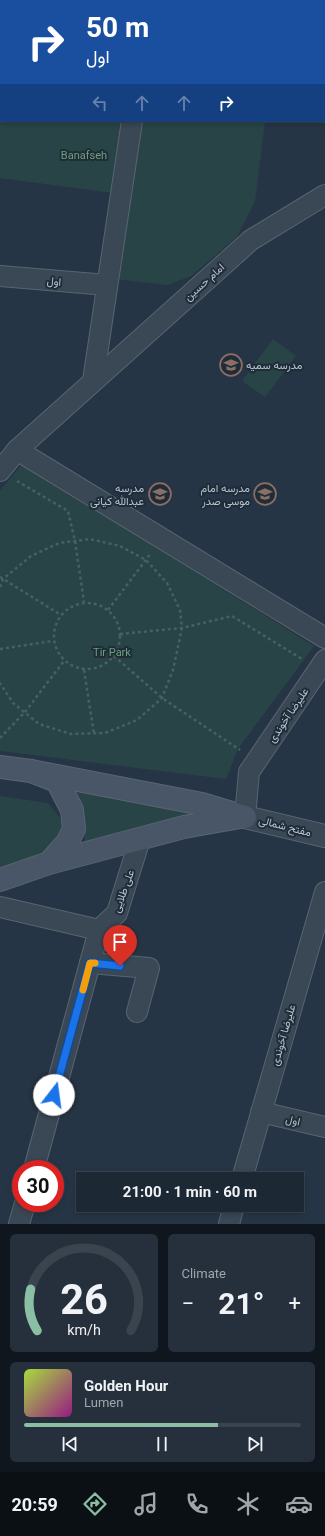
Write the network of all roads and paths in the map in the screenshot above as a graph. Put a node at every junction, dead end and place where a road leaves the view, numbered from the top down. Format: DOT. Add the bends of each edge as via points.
graph roads {
  1 [pos="132,122"];
  2 [pos="325,195"];
  3 [pos="0,276"];
  4 [pos="108,285"];
  5 [pos="93,381"];
  6 [pos="17,450"];
  7 [pos="0,471"];
  8 [pos="163,539"];
  9 [pos="75,541"];
  10 [pos="146,560"];
  11 [pos="1,578"];
  12 [pos="0,587"];
  13 [pos="84,602"];
  14 [pos="108,610"];
  15 [pos="61,615"];
  16 [pos="182,628"];
  17 [pos="120,634"];
  18 [pos="325,638"];
  19 [pos="54,641"];
  20 [pos="0,649"];
  21 [pos="114,656"];
  22 [pos="64,661"];
  23 [pos="321,665"];
  24 [pos="84,670"];
  25 [pos="0,683"];
  26 [pos="162,698"];
  27 [pos="25,712"];
  28 [pos="94,734"];
  29 [pos="0,738"];
  30 [pos="256,762"];
  31 [pos="0,767"];
  32 [pos="31,771"];
  33 [pos="245,817"];
  34 [pos="325,836"];
  35 [pos="140,839"];
  36 [pos="49,863"];
  37 [pos="0,880"];
  38 [pos="325,892"];
  39 [pos="0,907"];
  40 [pos="99,930"];
  41 [pos="90,963"];
  42 [pos="137,1012"];
  43 [pos="261,1112"];
  44 [pos="325,1127"];
  45 [pos="36,1160"];
  46 [pos="244,1172"];
  47 [pos="22,1212"];
  48 [pos="232,1212"];
  49 [pos="19,1224"];
  50 [pos="229,1224"];
  1 -- 4 [label="street"];
  2 -- 5 [label="street, امام حسین" via="251,240"];
  3 -- 4 [label="street, اول"];
  4 -- 5 [label="street"];
  5 -- 6 [label="street, امام حسین"];
  6 -- 7 [label="street, امام حسین"];
  6 -- 8 [label="street"];
  7 -- 9 [label="path" via="68,511"];
  8 -- 10 [label="path"];
  8 -- 18 [label="street"];
  9 -- 10 [label="path" via="90,539 120,546"];
  9 -- 11 [label="path" via="59,543 31,556"];
  9 -- 13 [label="path"];
  10 -- 14 [label="path"];
  10 -- 16 [label="path" via="167,583 180,610"];
  11 -- 12 [label="path"];
  11 -- 15 [label="path"];
  13 -- 14 [label="path" via="94,603"];
  13 -- 15 [label="path" via="73,605"];
  14 -- 17 [label="path" via="113,614"];
  15 -- 19 [label="path" via="54,630"];
  16 -- 17 [label="path"];
  16 -- 23 [label="path" via="232,616"];
  16 -- 26 [label="path" via="173,670"];
  17 -- 21 [label="path" via="119,646"];
  19 -- 20 [label="path"];
  19 -- 22 [label="path" via="57,652"];
  21 -- 24 [label="path" via="106,664"];
  21 -- 26 [label="path"];
  22 -- 24 [label="path"];
  22 -- 27 [label="path"];
  23 -- 30 [label="street, علیرضا آخوندی"];
  24 -- 28 [label="path"];
  25 -- 27 [label="path" via="12,703"];
  26 -- 28 [label="path" via="137,720 105,733"];
  26 -- 30 [label="path"];
  27 -- 28 [label="path" via="39,724 71,734"];
  27 -- 29 [label="path"];
  30 -- 33 [label="street, علیرضا آخوندی" via="249,772"];
  31 -- 32 [label="main road"];
  32 -- 33 [label="main road" via="202,804"];
  32 -- 36 [label="main road" via="57,781 72,810 74,829 67,843"];
  33 -- 34 [label="street, مفتح شمالی"];
  33 -- 35 [label="main road" via="184,827"];
  35 -- 36 [label="main road"];
  35 -- 40 [label="street, علی طلایی" via="117,913"];
  36 -- 37 [label="main road"];
  38 -- 43 [label="street, علیرضا آخوندی"];
  39 -- 40 [label="street"];
  40 -- 41 [label="street"];
  41 -- 42 [label="street" via="149,968"];
  41 -- 45 [label="street"];
  43 -- 44 [label="street, اول"];
  43 -- 46 [label="street, علیرضا آخوندی"];
  47 -- 49 [label="street"];
  48 -- 50 [label="street"];
}
